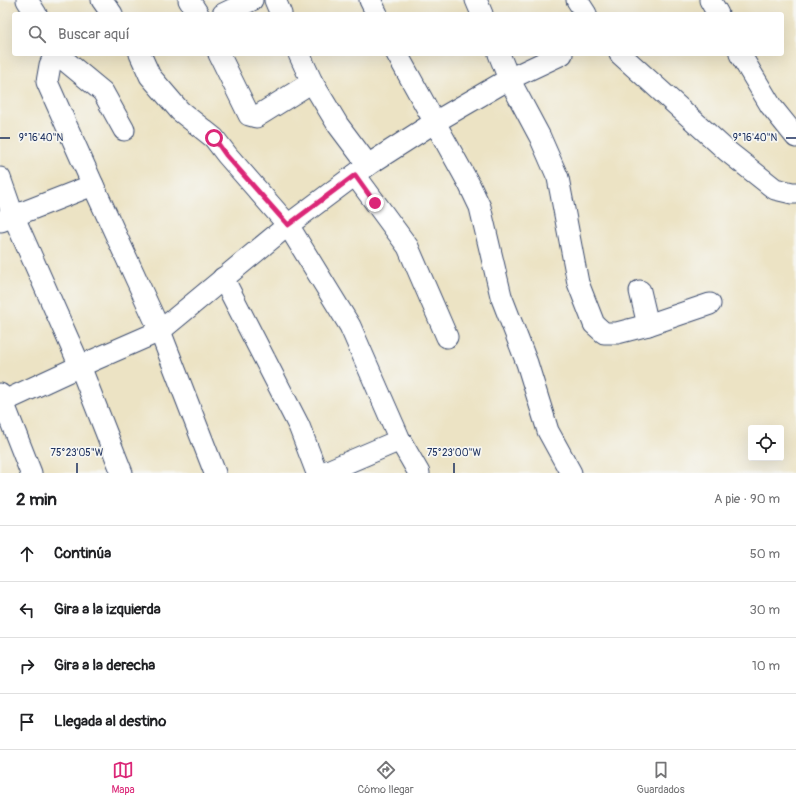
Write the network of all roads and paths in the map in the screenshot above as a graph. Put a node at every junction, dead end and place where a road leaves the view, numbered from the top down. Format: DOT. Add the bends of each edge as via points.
graph roads {
  1 [pos="27,0"];
  2 [pos="102,0"];
  3 [pos="190,0"];
  4 [pos="252,0"];
  5 [pos="275,0"];
  6 [pos="370,0"];
  7 [pos="476,0"];
  8 [pos="577,0"];
  9 [pos="710,0"];
  10 [pos="35,12"];
  11 [pos="111,12"];
  12 [pos="197,12"];
  13 [pos="227,12"];
  14 [pos="280,12"];
  15 [pos="375,12"];
  16 [pos="481,12"];
  17 [pos="585,12"];
  18 [pos="717,12"];
  19 [pos="55,56"];
  20 [pos="58,56"];
  21 [pos="141,56"];
  22 [pos="220,56"];
  23 [pos="301,56"];
  24 [pos="398,56"];
  25 [pos="500,56"];
  26 [pos="558,56"];
  27 [pos="622,56"];
  28 [pos="741,56"];
  29 [pos="510,79"];
  30 [pos="312,82"];
  31 [pos="435,122"];
  32 [pos="124,130"];
  33 [pos="796,137"];
  34 [pos="362,170"];
  35 [pos="0,178"];
  36 [pos="92,185"];
  37 [pos="796,193"];
  38 [pos="7,218"];
  39 [pos="288,225"];
  40 [pos="223,278"];
  41 [pos="640,291"];
  42 [pos="710,304"];
  43 [pos="648,325"];
  44 [pos="160,331"];
  45 [pos="447,337"];
  46 [pos="80,366"];
  47 [pos="1,399"];
  48 [pos="400,440"];
  49 [pos="31,473"];
  50 [pos="122,473"];
  51 [pos="215,473"];
  52 [pos="317,473"];
  53 [pos="323,473"];
  54 [pos="419,473"];
  55 [pos="571,473"];
  1 -- 10 [label="street"];
  2 -- 11 [label="street"];
  3 -- 12 [label="street"];
  4 -- 13 [label="street"];
  5 -- 14 [label="street"];
  6 -- 15 [label="street"];
  7 -- 16 [label="street"];
  8 -- 17 [label="street"];
  9 -- 18 [label="street"];
  19 -- 36 [label="street" via="47,82"];
  20 -- 32 [label="street" via="103,92"];
  21 -- 39 [label="street" via="150,76 180,111 214,138"];
  22 -- 30 [label="street" via="249,115 253,117"];
  23 -- 30 [label="street"];
  24 -- 31 [label="street"];
  25 -- 29 [label="street"];
  26 -- 29 [label="street"];
  27 -- 37 [label="street" via="728,151 775,189"];
  28 -- 33 [label="street" via="772,106"];
  29 -- 31 [label="street"];
  29 -- 43 [label="street" via="558,178 578,283 594,324 604,333 617,333"];
  30 -- 34 [label="street"];
  31 -- 34 [label="street"];
  31 -- 55 [label="street" via="480,207 501,296 527,363 548,431"];
  34 -- 39 [label="street"];
  34 -- 45 [label="street" via="408,247"];
  35 -- 38 [label="street"];
  36 -- 38 [label="street"];
  36 -- 44 [label="street"];
  38 -- 46 [label="street"];
  39 -- 40 [label="street"];
  39 -- 48 [label="street" via="350,326"];
  40 -- 44 [label="street"];
  40 -- 52 [label="street" via="299,426"];
  41 -- 43 [label="street"];
  42 -- 43 [label="street"];
  44 -- 46 [label="street"];
  44 -- 51 [label="street"];
  46 -- 47 [label="street"];
  46 -- 50 [label="street"];
  47 -- 49 [label="street"];
  48 -- 53 [label="street"];
  48 -- 54 [label="street"];
}
